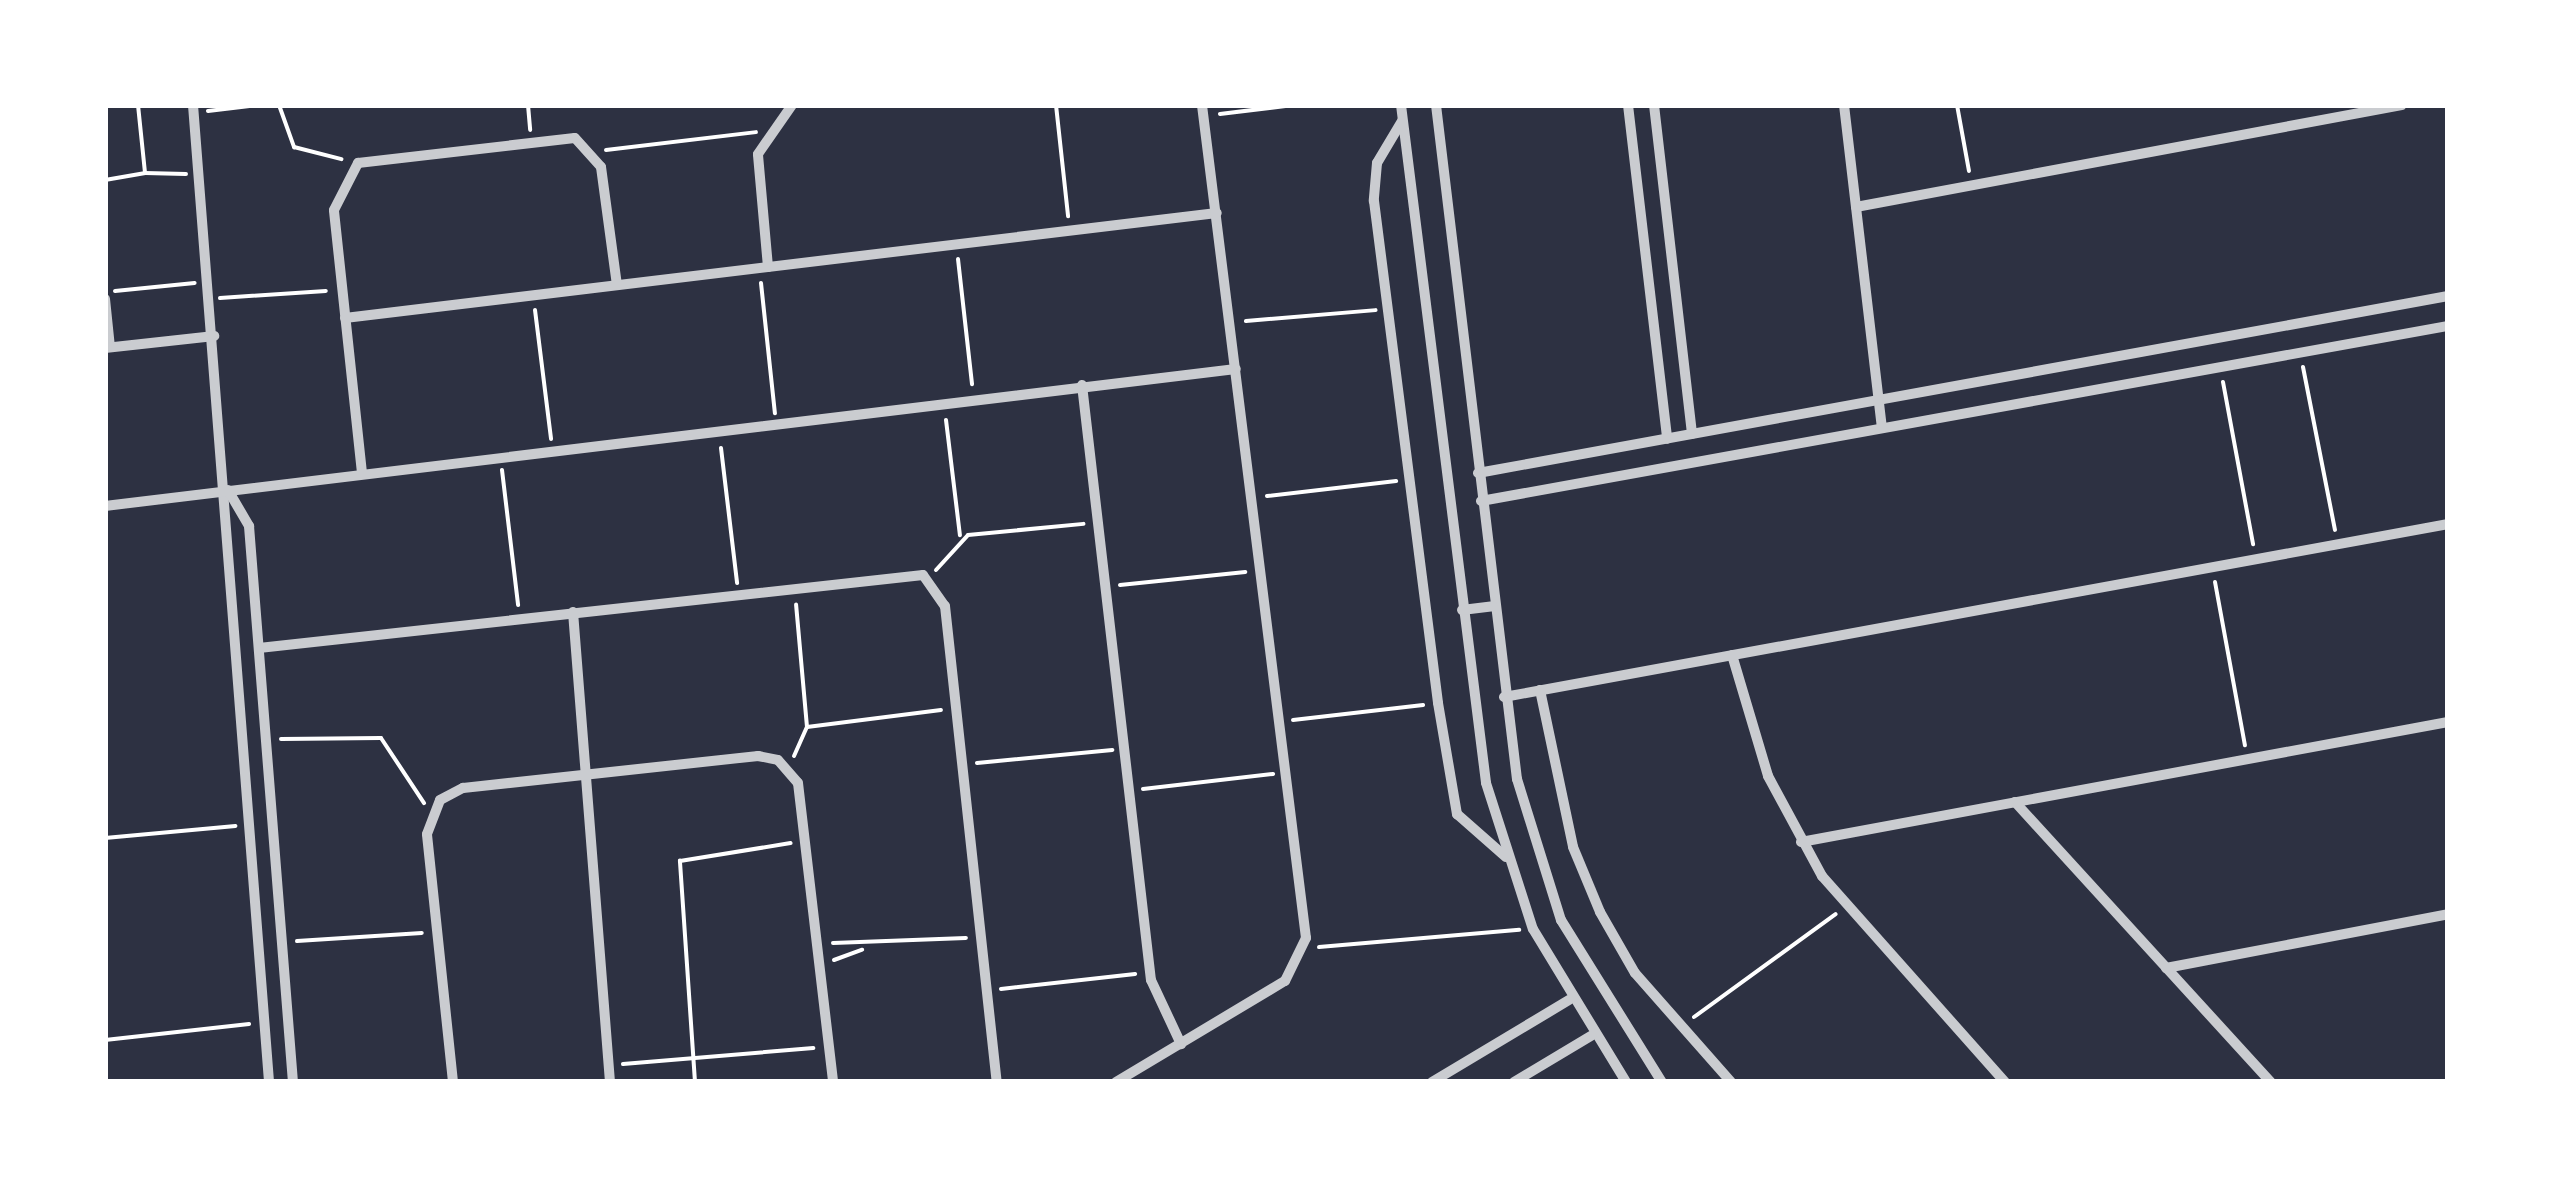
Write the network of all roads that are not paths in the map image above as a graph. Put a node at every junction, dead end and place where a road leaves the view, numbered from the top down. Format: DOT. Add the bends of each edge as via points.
graph roads {
  1 [pos="792,105"];
  2 [pos="1401,105"];
  3 [pos="1436,105"];
  4 [pos="1628,105"];
  5 [pos="1654,105"];
  6 [pos="1844,105"];
  7 [pos="2402,105"];
  8 [pos="194,109"];
  9 [pos="1204,110"];
  10 [pos="1403,120"];
  11 [pos="1856,207"];
  12 [pos="1217,214"];
  13 [pos="764,268"];
  14 [pos="616,285"];
  15 [pos="105,296"];
  16 [pos="2448,296"];
  17 [pos="345,318"];
  18 [pos="2448,326"];
  19 [pos="214,336"];
  20 [pos="108,347"];
  21 [pos="1236,369"];
  22 [pos="1082,385"];
  23 [pos="1879,400"];
  24 [pos="1882,428"];
  25 [pos="1692,434"];
  26 [pos="1667,438"];
  27 [pos="362,473"];
  28 [pos="1478,474"];
  29 [pos="228,490"];
  30 [pos="1480,501"];
  31 [pos="105,506"];
  32 [pos="2448,524"];
  33 [pos="1493,606"];
  34 [pos="1462,610"];
  35 [pos="574,612"];
  36 [pos="259,648"];
  37 [pos="1732,655"];
  38 [pos="1540,690"];
  39 [pos="1504,697"];
  40 [pos="2448,722"];
  41 [pos="586,774"];
  42 [pos="2015,802"];
  43 [pos="1801,842"];
  44 [pos="1506,857"];
  45 [pos="2448,914"];
  46 [pos="2166,968"];
  47 [pos="1570,1000"];
  48 [pos="1591,1036"];
  49 [pos="1180,1044"];
  50 [pos="1624,1081"];
  51 [pos="269,1082"];
  52 [pos="293,1082"];
  53 [pos="453,1082"];
  54 [pos="610,1082"];
  55 [pos="833,1082"];
  56 [pos="997,1082"];
  57 [pos="1116,1082"];
  58 [pos="1432,1082"];
  59 [pos="1514,1082"];
  60 [pos="1662,1082"];
  61 [pos="1731,1082"];
  62 [pos="2006,1082"];
  63 [pos="2271,1082"];
  1 -- 13 [label="street" via="766,131 758,166"];
  2 -- 10 [label="street"];
  3 -- 28 [label="street"];
  4 -- 26 [label="street"];
  5 -- 25 [label="street"];
  6 -- 11 [label="street"];
  7 -- 11 [label="street"];
  8 -- 19 [label="street"];
  9 -- 12 [label="street"];
  10 -- 34 [label="street"];
  10 -- 44 [label="street" via="1374,175 1438,703 1456,814"];
  11 -- 23 [label="street"];
  12 -- 13 [label="street"];
  12 -- 21 [label="street"];
  13 -- 14 [label="street"];
  14 -- 17 [label="street"];
  14 -- 17 [label="street" via="592,151 565,135 531,136 358,163 334,210"];
  15 -- 20 [label="street"];
  16 -- 23 [label="street"];
  17 -- 27 [label="street"];
  18 -- 24 [label="street"];
  19 -- 20 [label="street"];
  19 -- 29 [label="street"];
  21 -- 22 [label="street"];
  21 -- 49 [label="street" via="1305,948 1286,981"];
  22 -- 27 [label="street"];
  22 -- 49 [label="street" via="1150,972"];
  23 -- 24 [label="street"];
  23 -- 25 [label="street"];
  24 -- 30 [label="street"];
  25 -- 26 [label="street"];
  26 -- 28 [label="street"];
  27 -- 29 [label="street"];
  28 -- 30 [label="street"];
  29 -- 31 [label="street"];
  29 -- 36 [label="street" via="248,526"];
  29 -- 51 [label="street" via="220,530"];
  30 -- 33 [label="street"];
  32 -- 37 [label="street"];
  33 -- 34 [label="street"];
  33 -- 39 [label="street"];
  34 -- 44 [label="street"];
  35 -- 36 [label="street"];
  35 -- 41 [label="street"];
  35 -- 56 [label="street" via="903,571 931,580 945,606"];
  36 -- 52 [label="street"];
  37 -- 38 [label="street"];
  37 -- 43 [label="street" via="1768,776"];
  38 -- 39 [label="street"];
  38 -- 61 [label="street" via="1573,846 1626,958 1678,1028"];
  39 -- 60 [label="street" via="1529,828 1561,920"];
  40 -- 42 [label="street"];
  41 -- 53 [label="street" via="463,788 430,815"];
  41 -- 54 [label="street"];
  41 -- 55 [label="street" via="758,756 786,766 806,841"];
  42 -- 43 [label="street"];
  42 -- 46 [label="street"];
  43 -- 62 [label="street" via="1845,907"];
  44 -- 47 [label="street"];
  45 -- 46 [label="street"];
  46 -- 63 [label="street"];
  47 -- 48 [label="street"];
  47 -- 58 [label="street"];
  48 -- 50 [label="street"];
  48 -- 59 [label="street"];
  49 -- 57 [label="street"];
}
